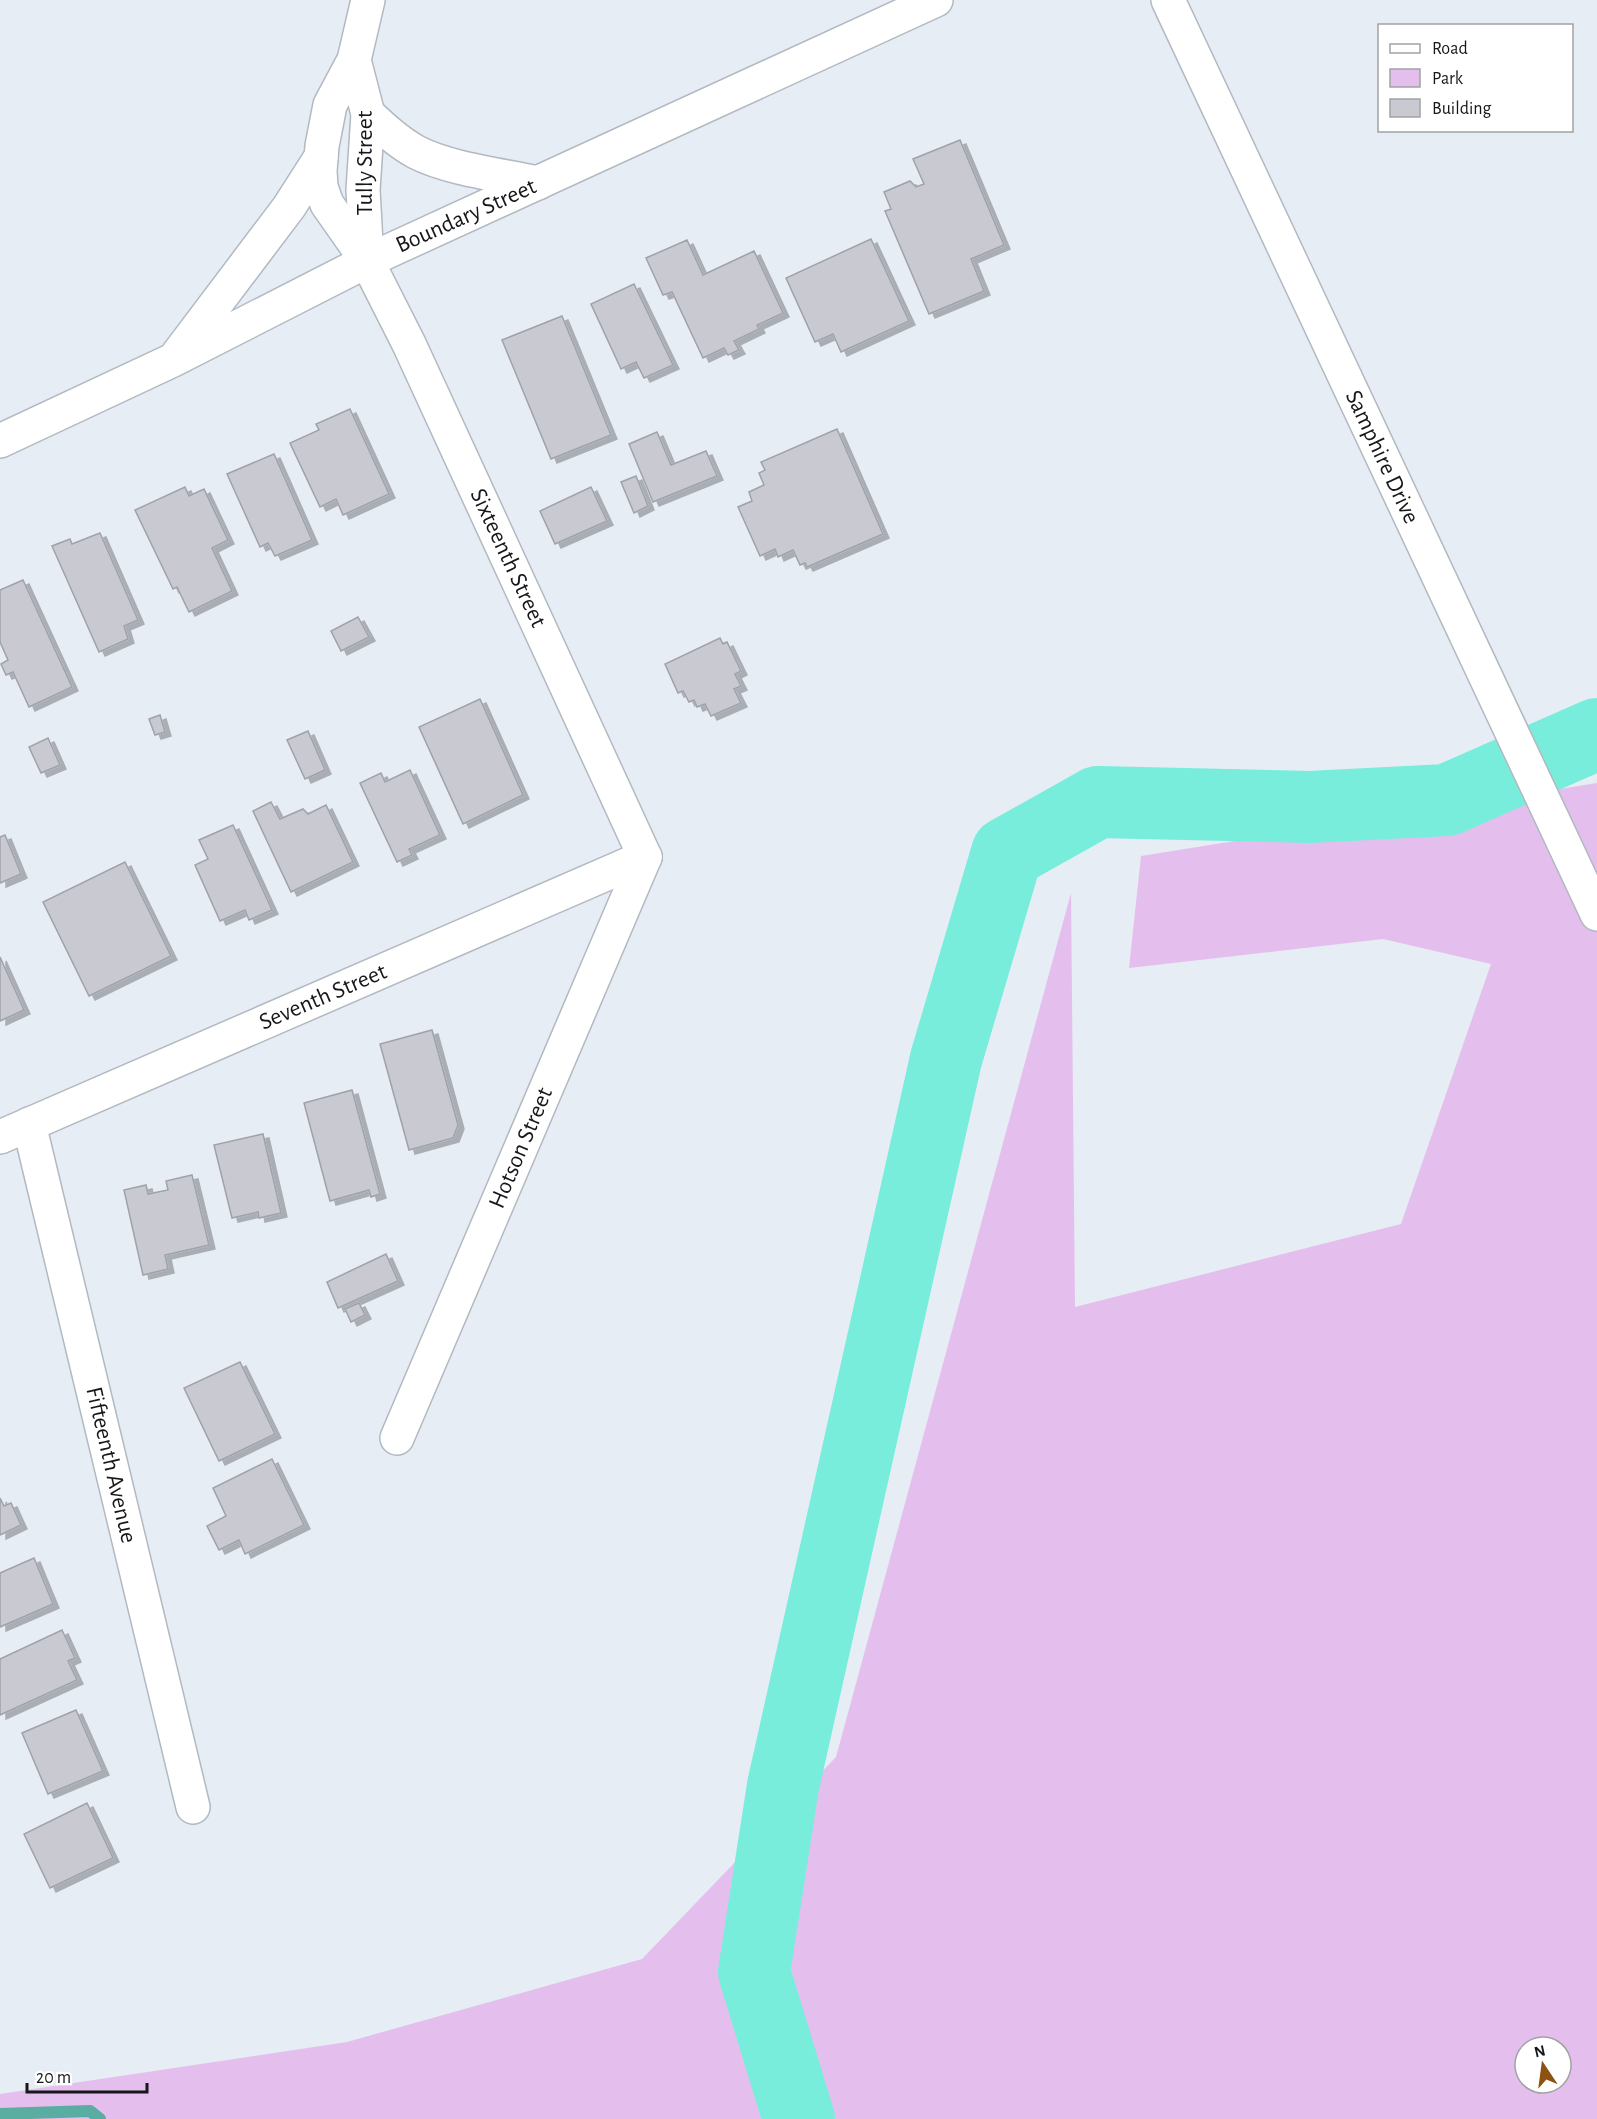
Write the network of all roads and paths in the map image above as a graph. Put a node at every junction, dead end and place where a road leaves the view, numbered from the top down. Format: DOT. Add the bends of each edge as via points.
graph roads {
  1 [pos="368,0"];
  2 [pos="936,0"];
  3 [pos="1168,0"];
  4 [pos="354,60"];
  5 [pos="368,114"];
  6 [pos="321,158"];
  7 [pos="538,183"];
  8 [pos="366,261"];
  9 [pos="173,360"];
  10 [pos="0,441"];
  11 [pos="645,857"];
  12 [pos="1597,914"];
  13 [pos="29,1124"];
  14 [pos="0,1137"];
  15 [pos="397,1438"];
  16 [pos="193,1807"];
  1 -- 4 [label="street, Tully Street"];
  2 -- 7 [label="street, Boundary Street"];
  3 -- 12 [label="street, Samphire Drive"];
  4 -- 5 [label="street, Tully Street"];
  4 -- 6 [label="street, Tully Street" via="330,105"];
  5 -- 7 [label="street" via="415,152 438,161"];
  5 -- 8 [label="street, Tully Street" via="363,190"];
  6 -- 8 [label="street, Tully Street" via="321,187 327,204"];
  6 -- 9 [label="street" via="289,207"];
  7 -- 8 [label="street, Boundary Street"];
  8 -- 9 [label="street, Boundary Street"];
  8 -- 11 [label="street, Sixteenth Street" via="409,344"];
  9 -- 10 [label="street, Boundary Street"];
  11 -- 13 [label="street, Seventh Street"];
  11 -- 15 [label="street, Hotson Street"];
  13 -- 14 [label="street, Seventh Street"];
  13 -- 16 [label="street, Fifteenth Avenue"];
}
